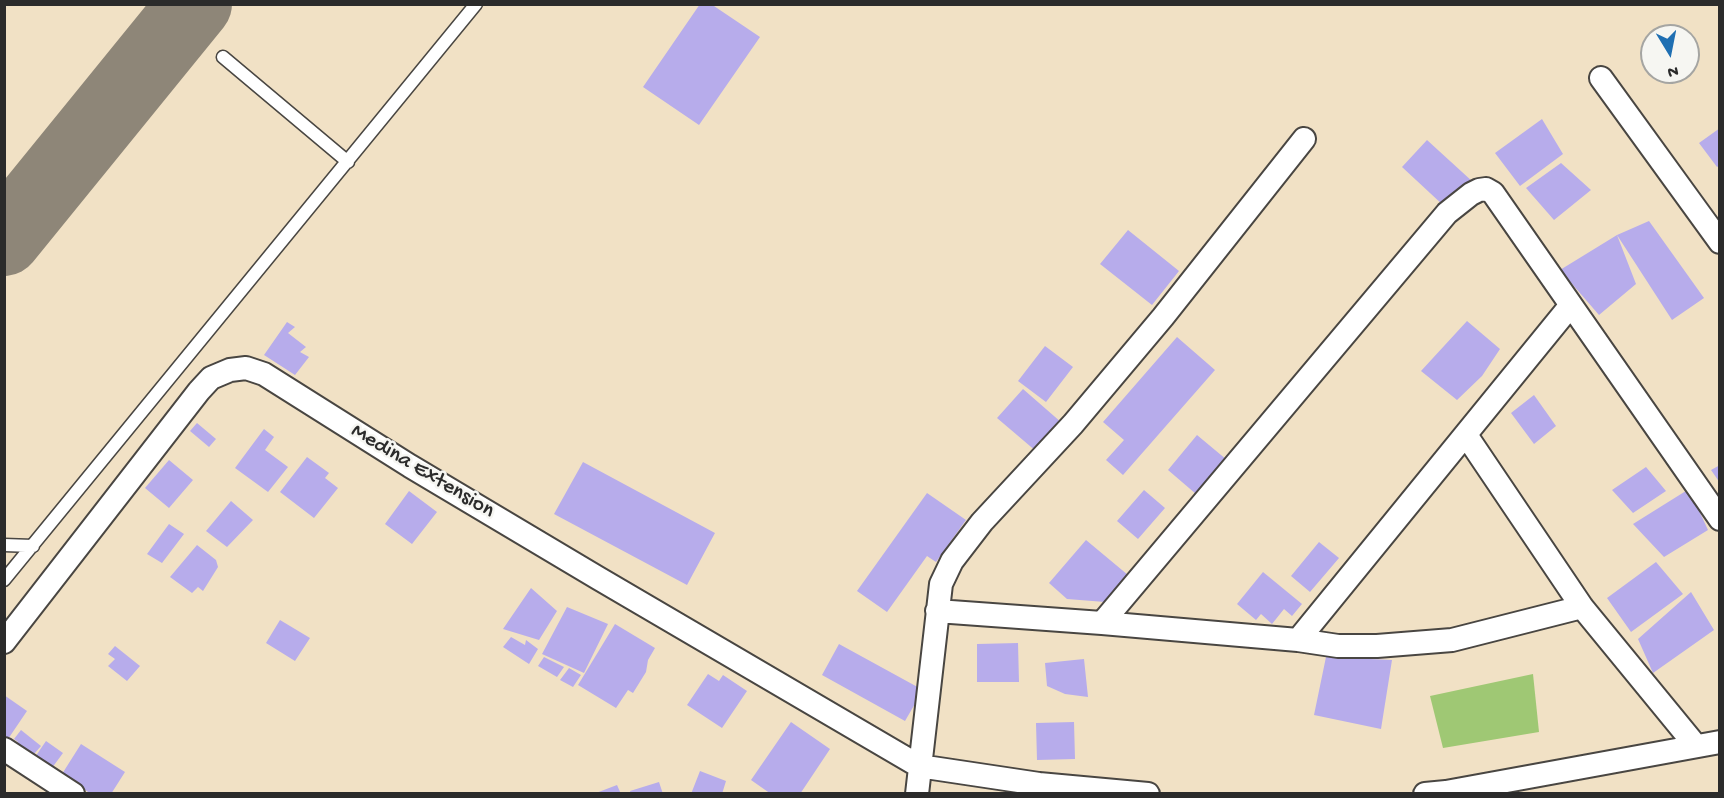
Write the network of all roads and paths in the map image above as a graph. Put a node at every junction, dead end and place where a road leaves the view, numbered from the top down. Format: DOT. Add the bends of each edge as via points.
graph roads {
  1 [pos="476,4"];
  2 [pos="223,57"];
  3 [pos="1601,78"];
  4 [pos="1304,139"];
  5 [pos="348,162"];
  6 [pos="1719,242"];
  7 [pos="1571,305"];
  8 [pos="1466,435"];
  9 [pos="1719,519"];
  10 [pos="4,545"];
  11 [pos="33,546"];
  12 [pos="4,580"];
  13 [pos="1582,608"];
  14 [pos="937,611"];
  15 [pos="1102,623"];
  16 [pos="1298,640"];
  17 [pos="4,642"];
  18 [pos="1719,742"];
  19 [pos="1696,746"];
  20 [pos="4,749"];
  21 [pos="919,766"];
  22 [pos="73,794"];
  23 [pos="917,794"];
  24 [pos="1148,794"];
  25 [pos="1425,794"];
  1 -- 5 [label="lane"];
  2 -- 5 [label="lane"];
  3 -- 6 [label="street"];
  4 -- 14 [label="street" via="1163,317 1073,424 967,540 941,584"];
  5 -- 11 [label="lane"];
  7 -- 8 [label="street"];
  7 -- 9 [label="street"];
  7 -- 15 [label="street" via="1493,193 1486,189 1471,194 1447,213"];
  8 -- 13 [label="street"];
  8 -- 16 [label="street"];
  10 -- 11 [label="lane"];
  11 -- 12 [label="lane"];
  13 -- 16 [label="street" via="1452,640 1377,646"];
  13 -- 19 [label="street"];
  14 -- 15 [label="street"];
  14 -- 21 [label="street"];
  15 -- 16 [label="street"];
  17 -- 21 [label="street, Medina Extension" via="199,391 211,378 246,368 264,374 420,472"];
  18 -- 19 [label="street"];
  19 -- 25 [label="street"];
  20 -- 22 [label="street"];
  21 -- 23 [label="street"];
  21 -- 24 [label="street" via="1039,784"];
}
